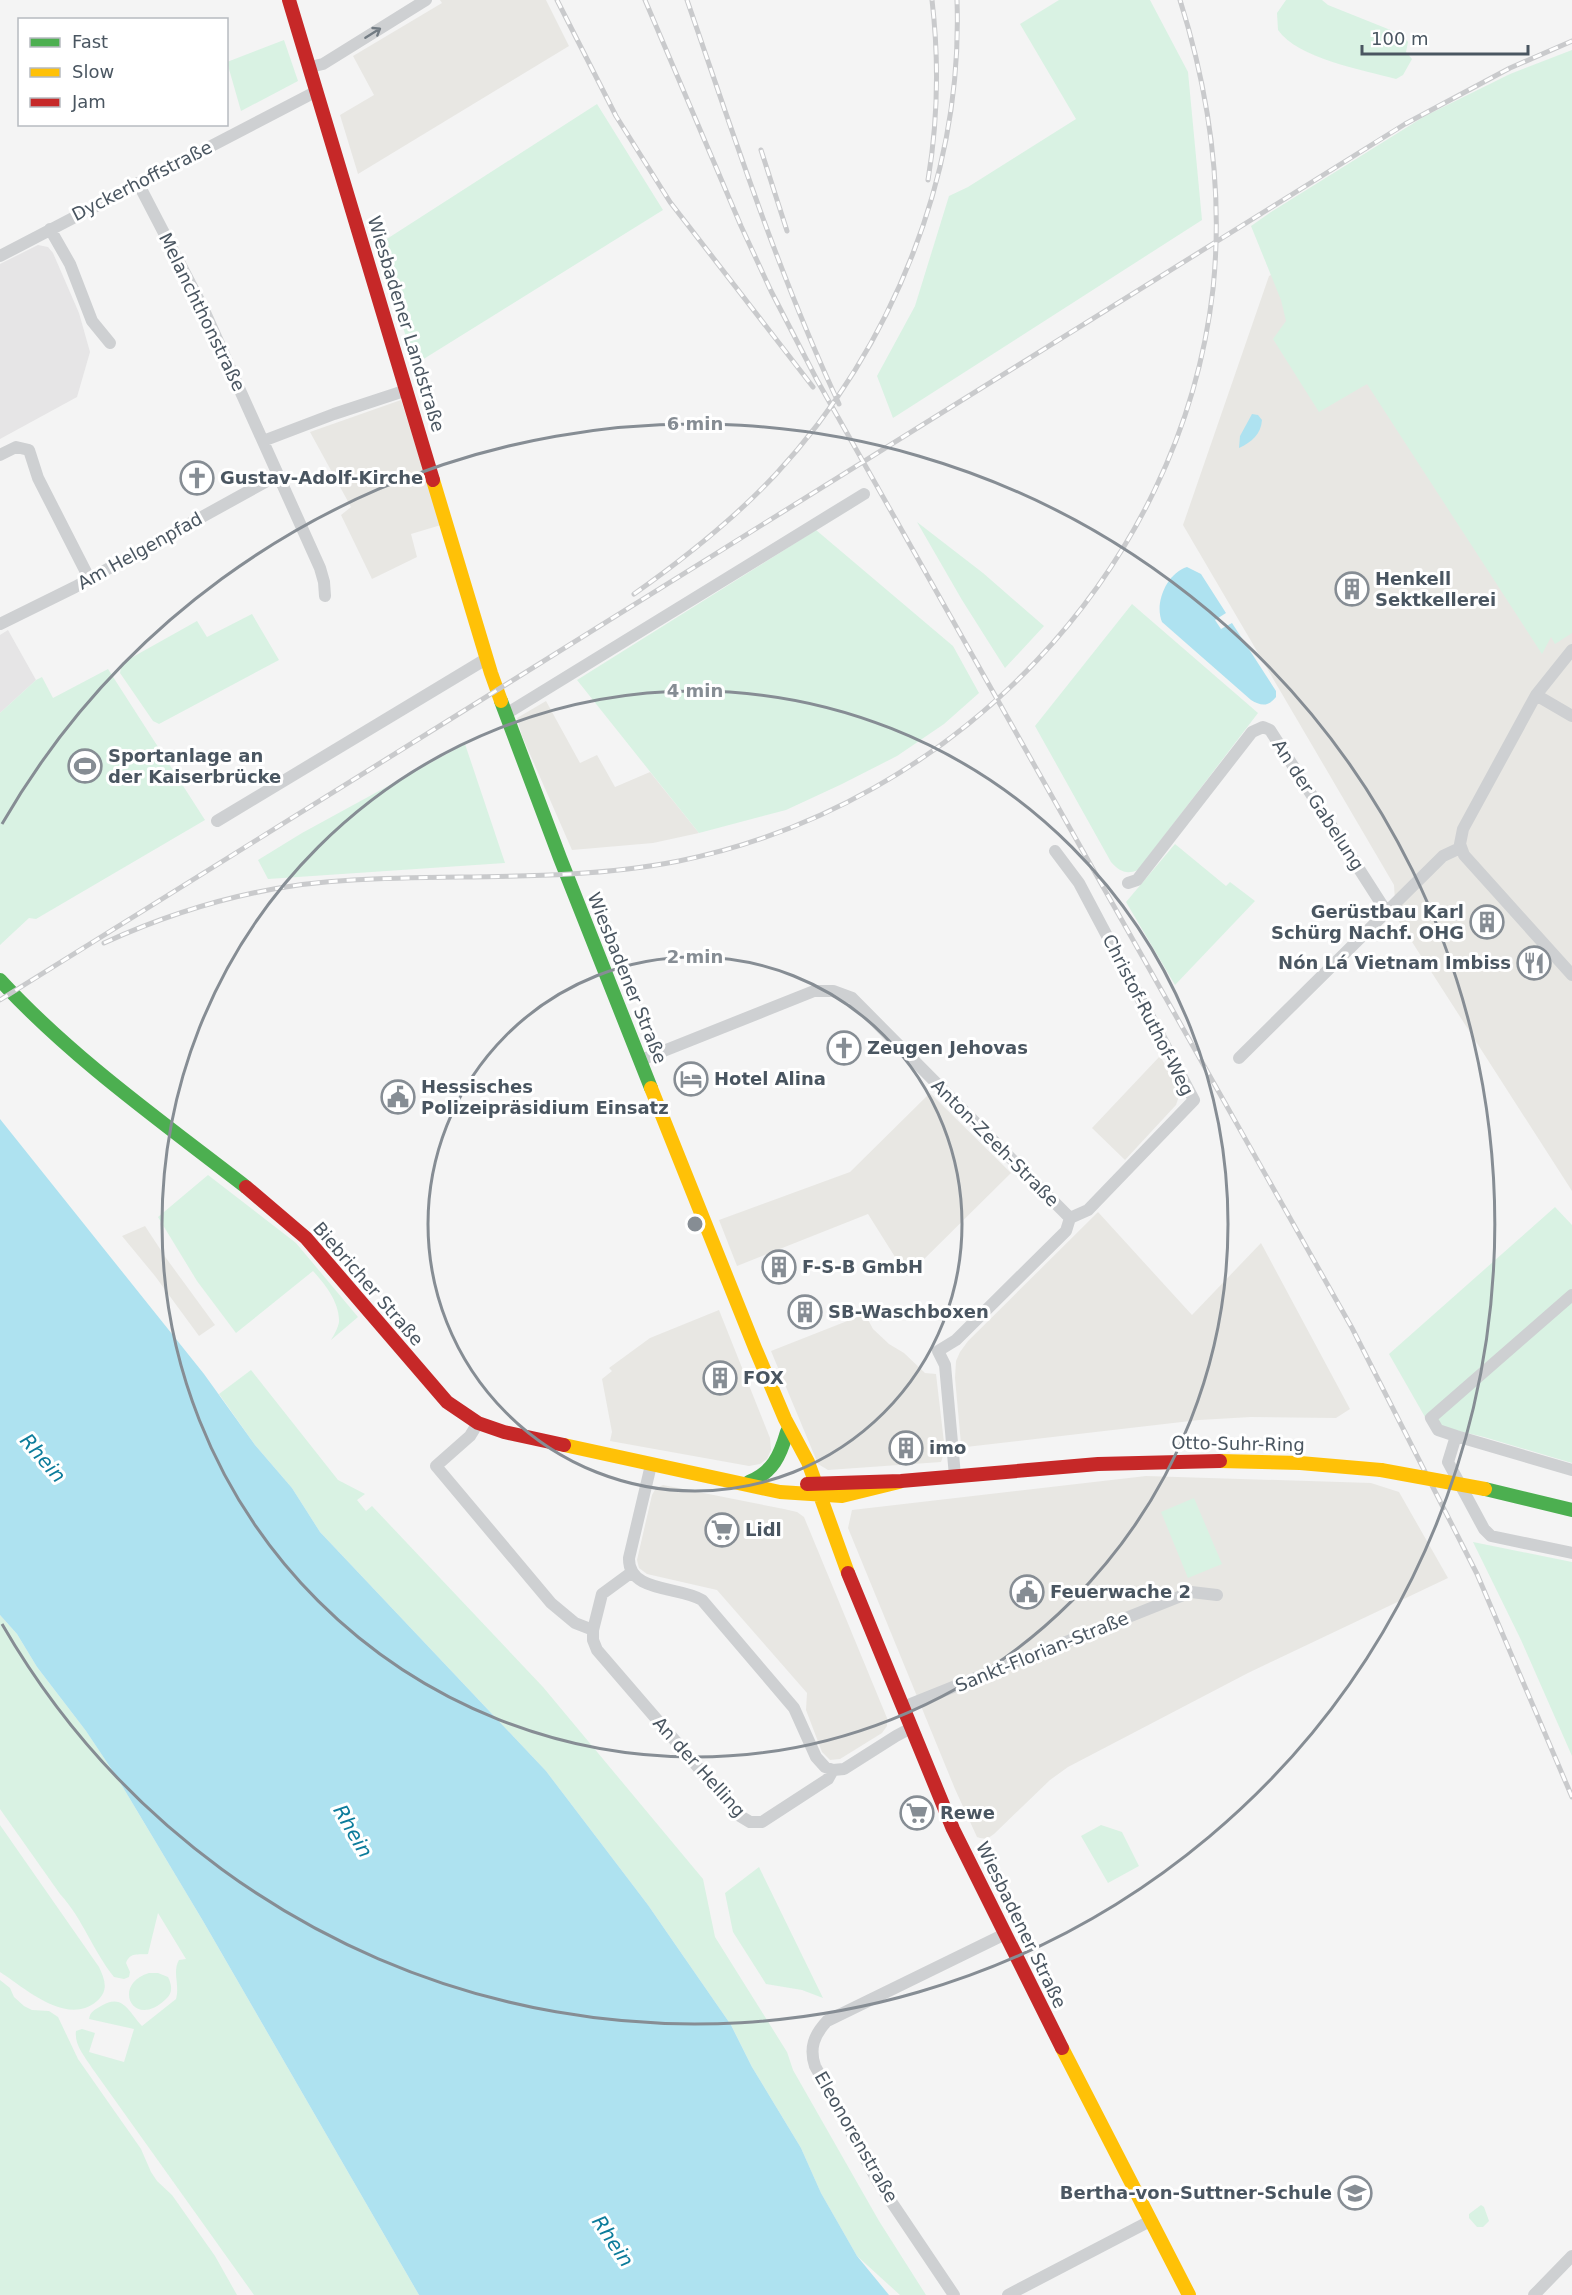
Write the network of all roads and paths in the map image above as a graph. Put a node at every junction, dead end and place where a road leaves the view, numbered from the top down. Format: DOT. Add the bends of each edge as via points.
graph roads {
  1 [pos="289,0"];
  2 [pos="426,0"];
  3 [pos="310,67"];
  4 [pos="317,91"];
  5 [pos="138,183"];
  6 [pos="50,229"];
  7 [pos="0,256"];
  8 [pos="110,343"];
  9 [pos="406,390"];
  10 [pos="263,441"];
  11 [pos="0,455"];
  12 [pos="278,475"];
  13 [pos="864,494"];
  14 [pos="89,578"];
  15 [pos="325,596"];
  16 [pos="0,624"];
  17 [pos="1572,650"];
  18 [pos="486,659"];
  19 [pos="491,673"];
  20 [pos="1536,695"];
  21 [pos="506,714"];
  22 [pos="1572,716"];
  23 [pos="217,821"];
  24 [pos="1460,848"];
  25 [pos="1055,851"];
  26 [pos="1128,883"];
  27 [pos="1386,911"];
  28 [pos="1572,975"];
  29 [pos="0,980"];
  30 [pos="1239,1058"];
  31 [pos="640,1060"];
  32 [pos="1070,1218"];
  33 [pos="1572,1295"];
  34 [pos="478,1423"];
  35 [pos="786,1426"];
  36 [pos="1456,1436"];
  37 [pos="651,1465"];
  38 [pos="1572,1470"];
  39 [pos="955,1476"];
  40 [pos="733,1481"];
  41 [pos="749,1482"];
  42 [pos="899,1482"];
  43 [pos="812,1490"];
  44 [pos="853,1494"];
  45 [pos="1572,1510"];
  46 [pos="832,1533"];
  47 [pos="1572,1552"];
  48 [pos="843,1562"];
  49 [pos="632,1572"];
  50 [pos="1217,1595"];
  51 [pos="592,1629"];
  52 [pos="903,1707"];
  53 [pos="911,1728"];
  54 [pos="833,1770"];
  55 [pos="1005,1934"];
  56 [pos="1150,2221"];
  57 [pos="1572,2256"];
  58 [pos="954,2295"];
  59 [pos="1008,2295"];
  60 [pos="1189,2295"];
  61 [pos="1534,2295"];
  1 -- 3 [label="main road, Wiesbadener Landstraße"];
  3 -- 2 [label="street, one-way" via="323,64"];
  3 -- 4 [label="main road, Wiesbadener Landstraße"];
  4 -- 5 [label="street, Dyckerhoffstraße"];
  4 -- 9 [label="main road, Wiesbadener Landstraße"];
  5 -- 6 [label="street, Dyckerhoffstraße"];
  5 -- 10 [label="street, Melanchthonstraße" via="203,308"];
  6 -- 7 [label="street, Dyckerhoffstraße"];
  6 -- 8 [label="street" via="70,264 92,321"];
  9 -- 10 [label="street"];
  9 -- 18 [label="main road, Wiesbadener Landstraße"];
  10 -- 12 [label="street, Melanchthonstraße"];
  11 -- 14 [label="street" via="15,447 29,450 38,478"];
  12 -- 14 [label="street, Am Helgenpfad"];
  12 -- 15 [label="street, Melanchthonstraße" via="320,568"];
  13 -- 21 [label="street"];
  14 -- 16 [label="street, Am Helgenpfad"];
  17 -- 20 [label="street"];
  18 -- 19 [label="main road, Wiesbadener Landstraße"];
  18 -- 23 [label="street"];
  19 -- 21 [label="main road, Wiesbadener Straße"];
  20 -- 22 [label="street"];
  20 -- 24 [label="street" via="1464,829"];
  21 -- 31 [label="main road, Wiesbadener Straße"];
  24 -- 27 [label="street" via="1443,856"];
  24 -- 28 [label="street"];
  25 -- 32 [label="street, Christof-Ruthof-Weg" via="1079,883 1194,1100 1088,1210"];
  26 -- 27 [label="street, An der Gabelung" via="1137,880 1252,732 1263,727 1270,730"];
  27 -- 30 [label="street"];
  29 -- 34 [label="main road, Biebricher Straße" via="75,1054 291,1224 321,1253 438,1394"];
  31 -- 32 [label="street, Anton-Zeeh-Straße" via="814,991 843,994 852,998"];
  31 -- 35 [label="main road, Wiesbadener Straße"];
  32 -- 39 [label="street, Christof-Ruthof-Weg" via="1058,1239 956,1340 938,1351 945,1365"];
  33 -- 36 [label="street" via="1431,1418 1438,1430"];
  34 -- 37 [label="main road, Biebricher Straße"];
  34 -- 51 [label="street" via="470,1436 436,1466 551,1603 575,1623"];
  35 -- 41 [label="main road" via="776,1465"];
  35 -- 43 [label="main road, Wiesbadener Straße" via="793,1456"];
  36 -- 38 [label="street"];
  36 -- 47 [label="street" via="1448,1462 1484,1529 1505,1540"];
  37 -- 40 [label="main road, Biebricher Straße"];
  37 -- 49 [label="street" via="629,1558"];
  39 -- 42 [label="main road, Otto-Suhr-Ring"];
  39 -- 45 [label="main road, Otto-Suhr-Ring, bridge" via="1155,1461 1268,1462 1381,1470"];
  40 -- 41 [label="main road, Biebricher Straße"];
  40 -- 43 [label="main road, Biebricher Straße" via="780,1492"];
  41 -- 43 [label="main road, Biebricher Straße"];
  42 -- 43 [label="main road, Otto-Suhr-Ring"];
  42 -- 44 [label="main road, Otto-Suhr-Ring"];
  43 -- 44 [label="main road, Otto-Suhr-Ring"];
  43 -- 46 [label="main road, Wiesbadener Straße"];
  43 -- 48 [label="main road, Wiesbadener Straße" via="825,1539"];
  44 -- 46 [label="main road" via="838,1510"];
  46 -- 48 [label="main road, Wiesbadener Straße"];
  48 -- 52 [label="main road, Wiesbadener Straße"];
  49 -- 51 [label="street" via="602,1594"];
  49 -- 54 [label="street" via="645,1583 702,1600 794,1708 819,1763"];
  50 -- 52 [label="street, Sankt-Florian-Straße" via="1191,1592"];
  51 -- 54 [label="street, An der Helling" via="597,1650 745,1820 768,1818 828,1779"];
  52 -- 53 [label="main road, Wiesbadener Straße"];
  53 -- 54 [label="street, An der Helling" via="844,1768"];
  53 -- 55 [label="main road, Wiesbadener Straße" via="950,1821"];
  55 -- 56 [label="main road, Wiesbadener Straße"];
  55 -- 58 [label="street, Eleonorenstraße" via="828,2021 812,2043 815,2066 878,2182"];
  56 -- 59 [label="street"];
  56 -- 60 [label="main road, Wiesbadener Straße"];
  57 -- 61 [label="street"];
}
